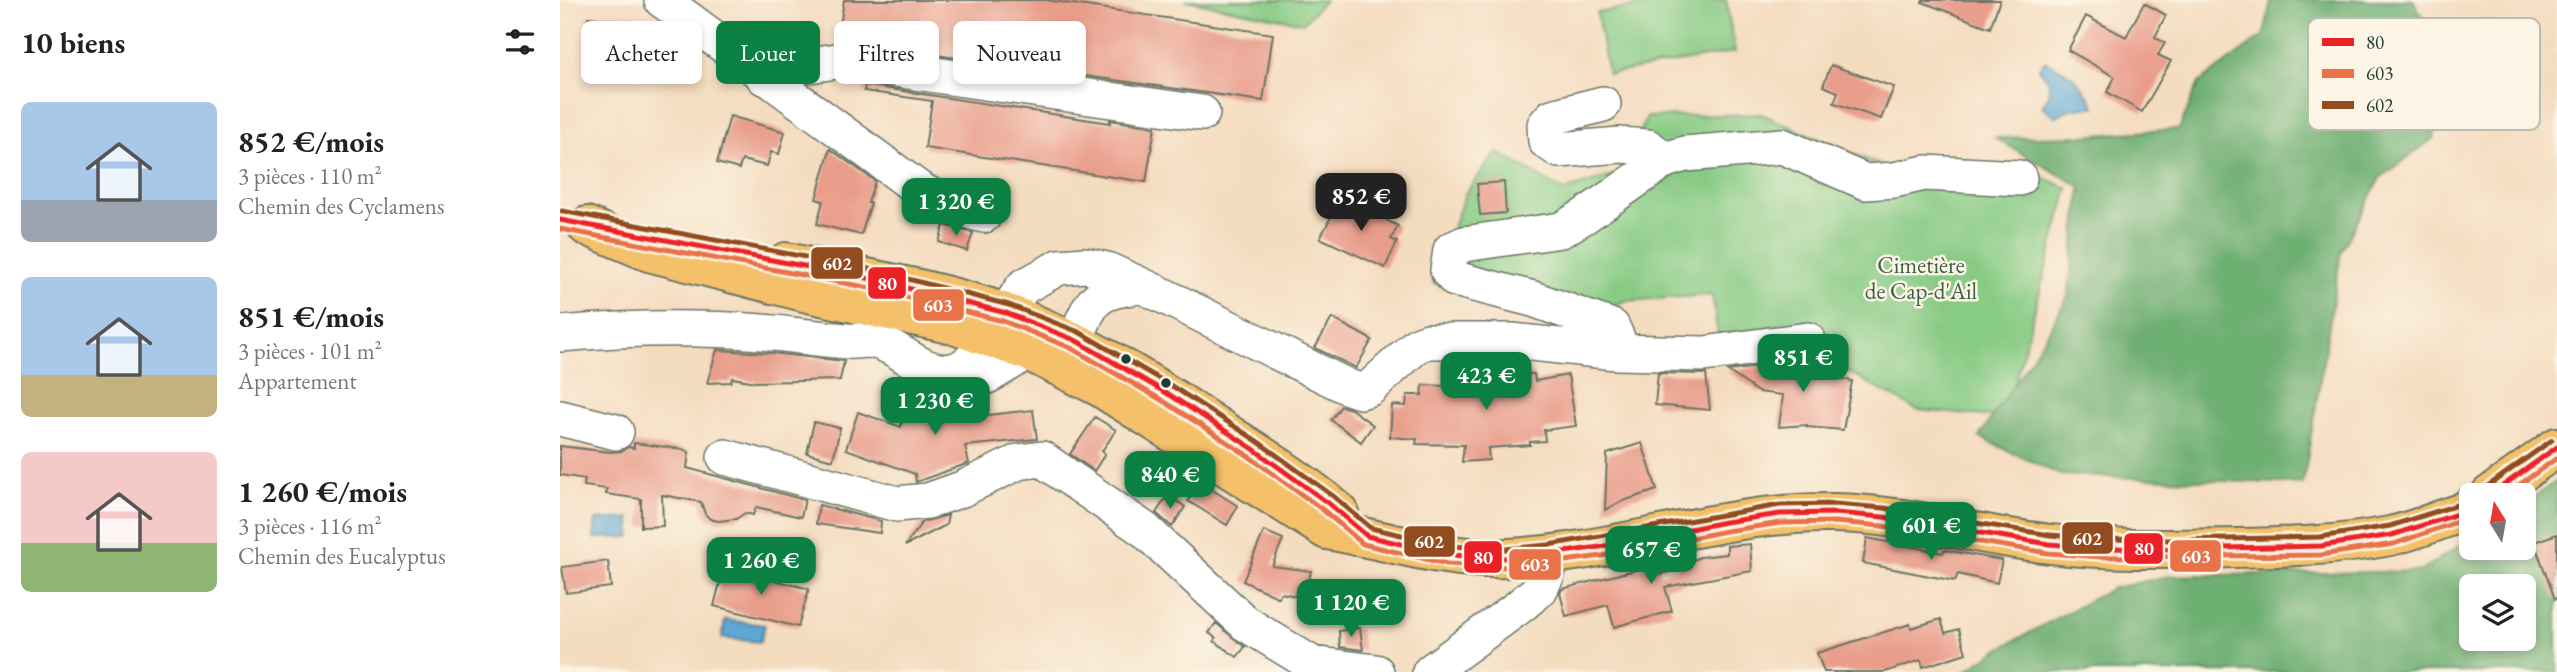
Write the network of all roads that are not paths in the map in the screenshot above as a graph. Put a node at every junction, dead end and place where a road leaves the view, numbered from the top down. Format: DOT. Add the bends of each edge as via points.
graph roads {
  1 [pos="662,0"];
  2 [pos="716,41"];
  3 [pos="820,63"];
  4 [pos="774,84"];
  5 [pos="1603,104"];
  6 [pos="1202,113"];
  7 [pos="1665,160"];
  8 [pos="2019,178"];
  9 [pos="984,215"];
  10 [pos="573,223"];
  11 [pos="1035,280"];
  12 [pos="1140,286"];
  13 [pos="998,325"];
  14 [pos="1081,327"];
  15 [pos="560,334"];
  16 [pos="1808,340"];
  17 [pos="849,342"];
  18 [pos="1028,351"];
  19 [pos="1616,352"];
  20 [pos="560,418"];
  21 [pos="616,432"];
  22 [pos="2557,447"];
  23 [pos="725,457"];
  24 [pos="2507,483"];
  25 [pos="2459,514"];
  26 [pos="1367,536"];
  27 [pos="1549,554"];
  28 [pos="1312,668"];
  29 [pos="1376,672"];
  30 [pos="1431,672"];
  1 -- 2 [label="street"];
  3 -- 6 [label="street" via="837,61"];
  4 -- 9 [label="street" via="919,189 950,206"];
  5 -- 7 [label="street" via="1552,117 1545,125 1546,142 1559,150 1648,147"];
  7 -- 8 [label="street" via="1685,154 1782,146 1866,182 1925,173"];
  7 -- 19 [label="street" via="1561,230 1464,244 1451,250 1448,261 1455,279 1534,299 1612,327"];
  10 -- 13 [label="main road" via="867,278"];
  11 -- 12 [label="street" via="1059,268 1086,265"];
  11 -- 13 [label="street" via="1023,287"];
  11 -- 14 [label="street" via="1070,282 1079,289 1083,297"];
  12 -- 14 [label="street" via="1108,290 1098,296"];
  12 -- 19 [label="street" via="1360,391 1370,388 1417,345 1428,341 1512,341"];
  13 -- 14 [label="main road"];
  13 -- 17 [label="street" via="967,364 951,371 935,370 869,340"];
  13 -- 18 [label="main road"];
  14 -- 18 [label="main road"];
  14 -- 26 [label="main road" via="1170,395 1328,503"];
  15 -- 17 [label="street" via="693,329"];
  16 -- 19 [label="street" via="1704,354"];
  17 -- 18 [label="street" via="933,388 949,390 993,373"];
  18 -- 26 [label="main road" via="1100,387 1327,530"];
  20 -- 21 [label="street"];
  22 -- 24 [label="main road"];
  23 -- 28 [label="street" via="897,504 928,501 1018,462 1042,459 1144,530 1245,623"];
  25 -- 27 [label="main road" via="2392,535 2321,546 2176,549 2049,544 1883,517 1780,514"];
  26 -- 27 [label="main road" via="1448,555 1506,558"];
  27 -- 30 [label="street" via="1540,589"];
  28 -- 29 [label="street"];
}
